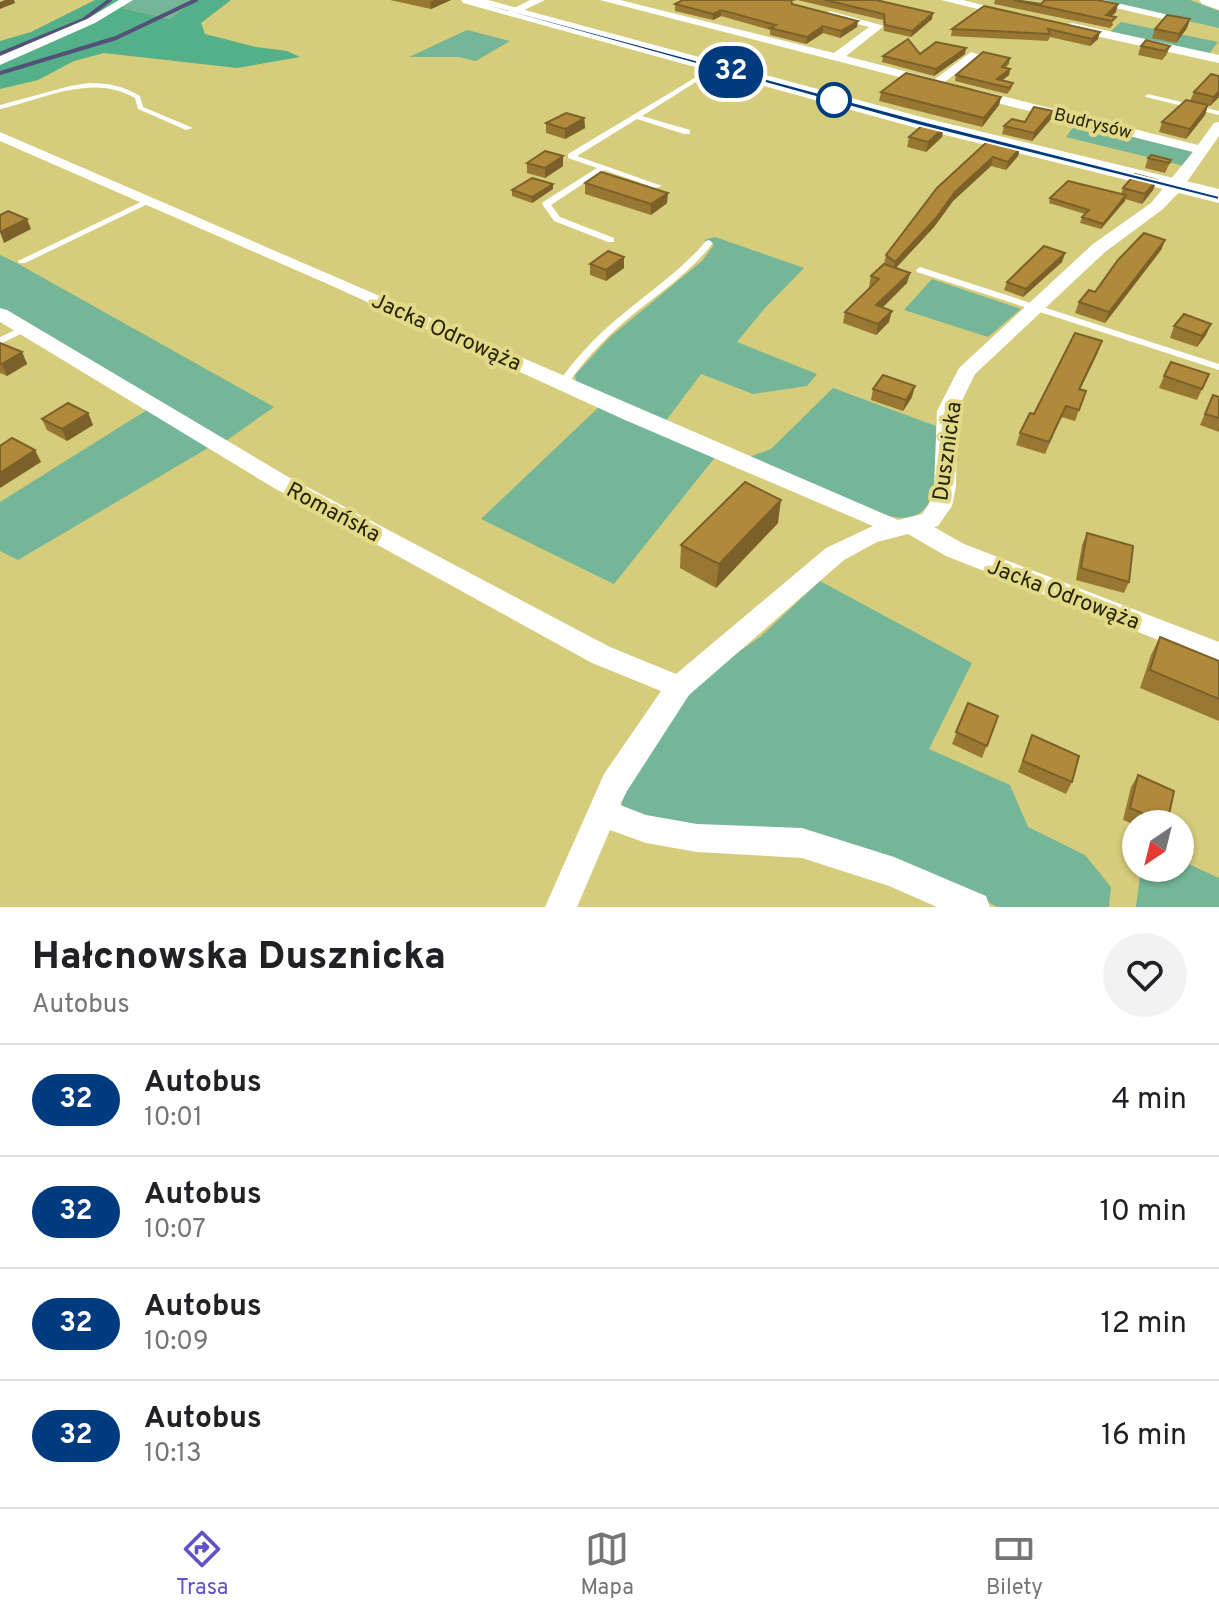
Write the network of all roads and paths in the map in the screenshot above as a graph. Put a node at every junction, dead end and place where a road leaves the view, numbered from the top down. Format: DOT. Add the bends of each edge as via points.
graph roads {
  1 [pos="127,0"];
  2 [pos="469,0"];
  3 [pos="539,0"];
  4 [pos="606,0"];
  5 [pos="947,0"];
  6 [pos="1087,0"];
  7 [pos="1209,0"];
  8 [pos="1219,4"];
  9 [pos="810,10"];
  10 [pos="512,12"];
  11 [pos="1024,17"];
  12 [pos="1185,20"];
  13 [pos="1054,24"];
  14 [pos="975,55"];
  15 [pos="836,58"];
  16 [pos="1219,59"];
  17 [pos="0,61"];
  18 [pos="715,68"];
  19 [pos="938,83"];
  20 [pos="1148,96"];
  21 [pos="0,107"];
  22 [pos="1219,113"];
  23 [pos="636,116"];
  24 [pos="1219,126"];
  25 [pos="189,128"];
  26 [pos="687,132"];
  27 [pos="0,136"];
  28 [pos="1202,150"];
  29 [pos="603,167"];
  30 [pos="658,186"];
  31 [pos="1176,186"];
  32 [pos="1219,196"];
  33 [pos="150,201"];
  34 [pos="611,240"];
  35 [pos="709,243"];
  36 [pos="22,261"];
  37 [pos="920,270"];
  38 [pos="1033,309"];
  39 [pos="0,314"];
  40 [pos="26,328"];
  41 [pos="0,341"];
  42 [pos="1219,367"];
  43 [pos="563,383"];
  44 [pos="903,527"];
  45 [pos="1219,653"];
  46 [pos="679,687"];
  47 [pos="600,812"];
  48 [pos="561,907"];
  49 [pos="974,907"];
  1 -- 17 [label="street"];
  2 -- 10 [label="street"];
  3 -- 10 [label="street"];
  4 -- 15 [label="street, Budrysów"];
  5 -- 11 [label="street"];
  6 -- 12 [label="street"];
  7 -- 8 [label="highway"];
  9 -- 15 [label="street" via="878,26"];
  10 -- 18 [label="street"];
  13 -- 16 [label="street"];
  14 -- 19 [label="street"];
  15 -- 19 [label="street, Budrysów"];
  18 -- 23 [label="lane"];
  18 -- 31 [label="street"];
  19 -- 28 [label="street, Budrysów"];
  20 -- 22 [label="lane"];
  21 -- 25 [label="lane" via="78,86 105,85 133,92 140,108"];
  23 -- 26 [label="lane"];
  23 -- 29 [label="lane" via="571,156"];
  24 -- 28 [label="street, Dusznicka"];
  27 -- 33 [label="street, Jacka Odrowąża"];
  28 -- 31 [label="street, Dusznicka"];
  29 -- 30 [label="lane"];
  29 -- 34 [label="lane" via="546,204 557,219"];
  31 -- 32 [label="street"];
  31 -- 38 [label="street, Dusznicka"];
  33 -- 36 [label="lane"];
  33 -- 43 [label="street, Jacka Odrowąża"];
  35 -- 43 [label="lane" via="696,261 580,358"];
  37 -- 38 [label="lane"];
  38 -- 42 [label="lane"];
  38 -- 44 [label="street, Dusznicka" via="983,353 954,392 947,411 940,506 930,520"];
  39 -- 40 [label="street, Romańska"];
  40 -- 41 [label="lane"];
  40 -- 46 [label="street, Romańska" via="282,483 601,655"];
  43 -- 44 [label="street, Jacka Odrowąża"];
  44 -- 45 [label="street, Jacka Odrowąża"];
  44 -- 46 [label="street, Dusznicka" via="870,535 835,554"];
  46 -- 47 [label="street, Dusznicka"];
  47 -- 48 [label="street, Dusznicka"];
  47 -- 49 [label="street" via="646,829 697,838 802,843 894,872"];
}
